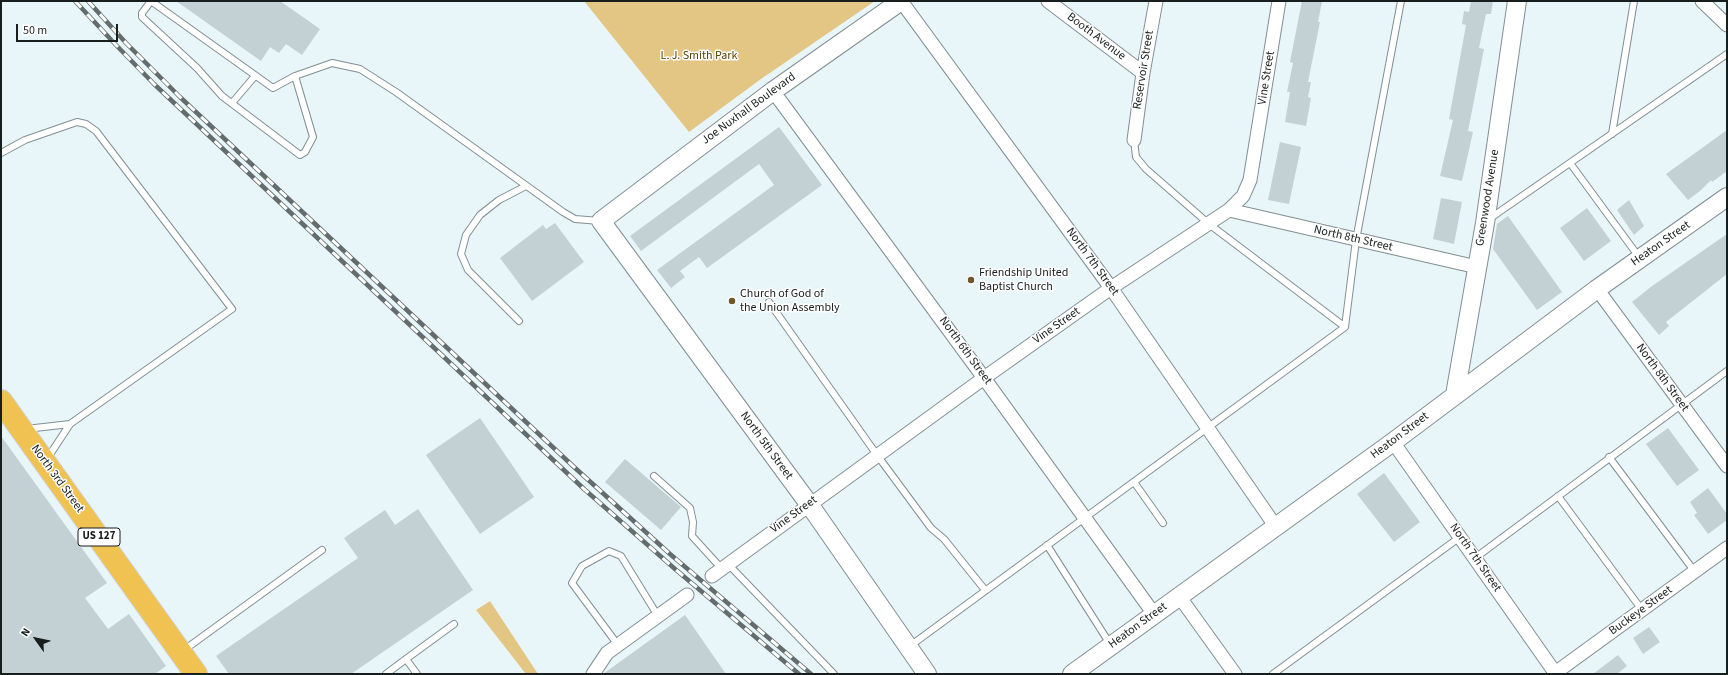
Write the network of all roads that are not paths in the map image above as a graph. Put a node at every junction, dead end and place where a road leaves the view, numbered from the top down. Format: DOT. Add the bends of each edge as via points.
graph roads {
  1 [pos="901,1"];
  2 [pos="1048,1"];
  3 [pos="1156,1"];
  4 [pos="1279,1"];
  5 [pos="1401,1"];
  6 [pos="1516,1"];
  7 [pos="1634,1"];
  8 [pos="1702,1"];
  9 [pos="1727,25"];
  10 [pos="1727,54"];
  11 [pos="1143,73"];
  12 [pos="255,76"];
  13 [pos="295,76"];
  14 [pos="773,91"];
  15 [pos="232,103"];
  16 [pos="1612,134"];
  17 [pos="1134,140"];
  18 [pos="1,153"];
  19 [pos="1570,163"];
  20 [pos="526,186"];
  21 [pos="1727,197"];
  22 [pos="1229,210"];
  23 [pos="601,221"];
  24 [pos="1485,223"];
  25 [pos="1209,224"];
  26 [pos="1356,240"];
  27 [pos="1640,259"];
  28 [pos="1477,267"];
  29 [pos="1111,288"];
  30 [pos="1597,289"];
  31 [pos="769,302"];
  32 [pos="519,321"];
  33 [pos="1346,327"];
  34 [pos="1727,371"];
  35 [pos="984,378"];
  36 [pos="1455,395"];
  37 [pos="1,401"];
  38 [pos="1682,404"];
  39 [pos="70,424"];
  40 [pos="1207,427"];
  41 [pos="21,429"];
  42 [pos="1394,442"];
  43 [pos="877,455"];
  44 [pos="1609,457"];
  45 [pos="45,462"];
  46 [pos="1727,466"];
  47 [pos="654,476"];
  48 [pos="1134,482"];
  49 [pos="1558,496"];
  50 [pos="809,504"];
  51 [pos="1084,517"];
  52 [pos="1163,523"];
  53 [pos="1276,527"];
  54 [pos="1460,537"];
  55 [pos="1047,545"];
  56 [pos="1727,548"];
  57 [pos="322,550"];
  58 [pos="1475,558"];
  59 [pos="721,569"];
  60 [pos="1695,572"];
  61 [pos="985,590"];
  62 [pos="687,595"];
  63 [pos="1179,596"];
  64 [pos="1642,610"];
  65 [pos="1154,614"];
  66 [pos="658,616"];
  67 [pos="454,624"];
  68 [pos="618,645"];
  69 [pos="1111,646"];
  70 [pos="908,647"];
  71 [pos="181,652"];
  72 [pos="406,659"];
  73 [pos="196,674"];
  74 [pos="386,674"];
  75 [pos="417,674"];
  76 [pos="593,674"];
  77 [pos="834,674"];
  78 [pos="927,674"];
  79 [pos="1072,674"];
  80 [pos="1235,674"];
  81 [pos="1273,674"];
  82 [pos="1555,674"];
  1 -- 14 [label="street, Joe Nuxhall Boulevard"];
  1 -- 29 [label="street, North 7th Street"];
  2 -- 11 [label="street, Booth Avenue"];
  3 -- 11 [label="street, Reservoir Street"];
  4 -- 22 [label="street, Vine Street" via="1250,180 1243,196"];
  5 -- 26 [label="lane"];
  6 -- 24 [label="street, Greenwood Avenue"];
  7 -- 16 [label="lane"];
  8 -- 9 [label="street"];
  10 -- 16 [label="lane"];
  11 -- 17 [label="street, Reservoir Street"];
  12 -- 13 [label="lane" via="273,88"];
  12 -- 15 [label="lane"];
  12 -- 15 [label="lane" via="151,1 142,12 142,17"];
  13 -- 15 [label="lane" via="313,136 305,152 300,155"];
  13 -- 20 [label="lane" via="332,63 360,69"];
  14 -- 23 [label="street, Joe Nuxhall Boulevard"];
  14 -- 35 [label="street, North 6th Street"];
  16 -- 19 [label="lane"];
  17 -- 25 [label="lane" via="1136,156 1146,169"];
  18 -- 39 [label="lane" via="25,140 77,122 86,124 96,131 232,309"];
  19 -- 24 [label="lane"];
  19 -- 27 [label="lane"];
  20 -- 23 [label="lane" via="575,219"];
  20 -- 32 [label="lane" via="499,200 480,215 466,235 461,254 468,270"];
  21 -- 27 [label="street, Heaton Street"];
  22 -- 25 [label="street, Vine Street"];
  22 -- 26 [label="street, North 8th Street"];
  23 -- 50 [label="street, North 5th Street"];
  24 -- 28 [label="street, Greenwood Avenue"];
  25 -- 29 [label="street, Vine Street"];
  25 -- 33 [label="lane"];
  26 -- 28 [label="street, North 8th Street"];
  26 -- 33 [label="lane"];
  27 -- 30 [label="street, Heaton Street"];
  28 -- 36 [label="street, Greenwood Avenue"];
  29 -- 35 [label="street, Vine Street"];
  29 -- 40 [label="street, North 7th Street"];
  30 -- 36 [label="street, Heaton Street"];
  30 -- 38 [label="street, North 8th Street"];
  31 -- 43 [label="lane"];
  33 -- 40 [label="lane"];
  34 -- 38 [label="lane"];
  35 -- 43 [label="street, Vine Street"];
  35 -- 51 [label="street, North 6th Street"];
  36 -- 42 [label="street, Heaton Street"];
  37 -- 41 [label="highway, North 3rd Street / US 127"];
  38 -- 44 [label="lane"];
  38 -- 46 [label="street, North 8th Street"];
  39 -- 41 [label="lane"];
  39 -- 45 [label="lane"];
  40 -- 48 [label="lane"];
  40 -- 53 [label="street, North 7th Street"];
  41 -- 45 [label="highway, North 3rd Street / US 127"];
  42 -- 53 [label="street, Heaton Street"];
  42 -- 54 [label="street, North 7th Street"];
  43 -- 50 [label="street, Vine Street"];
  43 -- 61 [label="lane" via="931,528 944,539"];
  44 -- 49 [label="lane"];
  44 -- 60 [label="lane"];
  45 -- 71 [label="highway, North 3rd Street / US 127"];
  47 -- 59 [label="lane" via="690,508 692,536"];
  48 -- 51 [label="lane"];
  48 -- 52 [label="lane"];
  49 -- 58 [label="lane"];
  49 -- 64 [label="lane"];
  50 -- 59 [label="street, Vine Street"];
  50 -- 70 [label="street, North 5th Street"];
  51 -- 55 [label="lane"];
  51 -- 65 [label="street, North 6th Street"];
  53 -- 63 [label="street, Heaton Street"];
  54 -- 58 [label="street, North 7th Street"];
  54 -- 81 [label="lane"];
  55 -- 61 [label="lane"];
  55 -- 69 [label="lane"];
  56 -- 60 [label="street, Buckeye Street"];
  57 -- 71 [label="lane"];
  58 -- 82 [label="street, North 7th Street"];
  59 -- 77 [label="lane"];
  60 -- 64 [label="street, Buckeye Street"];
  61 -- 70 [label="lane"];
  62 -- 66 [label="street"];
  63 -- 65 [label="street, Heaton Street"];
  63 -- 80 [label="street"];
  64 -- 82 [label="street, Buckeye Street"];
  65 -- 69 [label="street, Heaton Street"];
  66 -- 68 [label="street"];
  66 -- 68 [label="lane" via="621,556 609,551 582,566 572,583"];
  67 -- 72 [label="lane"];
  68 -- 76 [label="street" via="607,654"];
  69 -- 79 [label="street, Heaton Street"];
  70 -- 78 [label="street, North 5th Street"];
  71 -- 73 [label="highway, North 3rd Street / US 127"];
  72 -- 74 [label="lane"];
  72 -- 75 [label="lane"];
}
